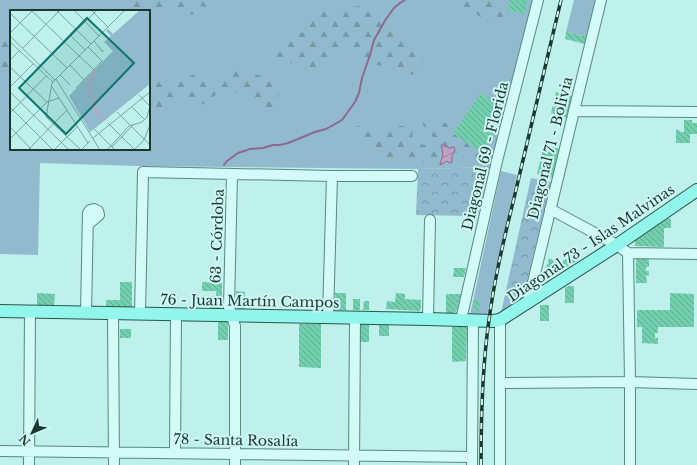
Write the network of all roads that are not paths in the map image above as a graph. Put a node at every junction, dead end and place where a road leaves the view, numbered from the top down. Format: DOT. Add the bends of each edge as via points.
graph roads {
  1 [pos="538,0"];
  2 [pos="601,0"];
  3 [pos="574,111"];
  4 [pos="697,112"];
  5 [pos="232,174"];
  6 [pos="332,176"];
  7 [pos="412,176"];
  8 [pos="697,190"];
  9 [pos="550,209"];
  10 [pos="430,220"];
  11 [pos="88,225"];
  12 [pos="617,245"];
  13 [pos="628,253"];
  14 [pos="697,254"];
  15 [pos="528,303"];
  16 [pos="0,311"];
  17 [pos="30,312"];
  18 [pos="86,313"];
  19 [pos="113,313"];
  20 [pos="140,314"];
  21 [pos="176,314"];
  22 [pos="232,315"];
  23 [pos="328,317"];
  24 [pos="355,317"];
  25 [pos="428,319"];
  26 [pos="467,320"];
  27 [pos="500,320"];
  28 [pos="630,382"];
  29 [pos="500,384"];
  30 [pos="697,384"];
  31 [pos="0,451"];
  32 [pos="30,451"];
  33 [pos="114,453"];
  34 [pos="175,454"];
  35 [pos="235,454"];
  36 [pos="354,460"];
  37 [pos="472,461"];
  38 [pos="30,465"];
  39 [pos="114,465"];
  40 [pos="235,465"];
  41 [pos="500,465"];
  42 [pos="630,465"];
  1 -- 26 [label="street, Diagonal 69 - Florida" via="498,160"];
  2 -- 3 [label="street, Diagonal 71 - Bolivia"];
  3 -- 4 [label="street"];
  3 -- 9 [label="street, Diagonal 71 - Bolivia"];
  5 -- 6 [label="street"];
  5 -- 20 [label="street" via="143,172"];
  5 -- 22 [label="street, 63 - Córdoba" via="229,307"];
  6 -- 7 [label="street"];
  6 -- 23 [label="street"];
  8 -- 12 [label="main road, Diagonal 73 - Islas Malvinas"];
  9 -- 12 [label="street"];
  9 -- 15 [label="street, Diagonal 71 - Bolivia"];
  10 -- 25 [label="street"];
  11 -- 18 [label="street"];
  12 -- 13 [label="street"];
  12 -- 15 [label="main road, Diagonal 73 - Islas Malvinas"];
  13 -- 14 [label="street"];
  13 -- 28 [label="street"];
  15 -- 27 [label="main road, Diagonal 73 - Islas Malvinas"];
  16 -- 17 [label="main road, 76 - Juan Martín Campos"];
  17 -- 18 [label="main road, 76 - Juan Martín Campos"];
  17 -- 32 [label="street"];
  18 -- 19 [label="main road, 76 - Juan Martín Campos"];
  19 -- 20 [label="main road, 76 - Juan Martín Campos"];
  19 -- 33 [label="street"];
  20 -- 21 [label="main road, 76 - Juan Martín Campos"];
  21 -- 22 [label="main road, 76 - Juan Martín Campos"];
  21 -- 34 [label="street"];
  22 -- 23 [label="main road, 76 - Juan Martín Campos"];
  22 -- 35 [label="street, 63 - Córdoba" via="236,326"];
  23 -- 24 [label="main road, 76 - Juan Martín Campos"];
  24 -- 25 [label="main road, 76 - Juan Martín Campos"];
  24 -- 36 [label="street"];
  25 -- 26 [label="main road, 76 - Juan Martín Campos"];
  26 -- 27 [label="main road, 76 - Juan Martín Campos"];
  26 -- 37 [label="street, Diagonal 69 - Florida"];
  27 -- 29 [label="street"];
  28 -- 29 [label="street"];
  28 -- 30 [label="street"];
  28 -- 42 [label="street"];
  29 -- 41 [label="street"];
  31 -- 32 [label="street, 78 - Santa Rosalía"];
  32 -- 33 [label="street, 78 - Santa Rosalía"];
  32 -- 38 [label="street"];
  33 -- 34 [label="street, 78 - Santa Rosalía"];
  33 -- 39 [label="street"];
  34 -- 35 [label="street, 78 - Santa Rosalía"];
  35 -- 36 [label="street, 78 - Santa Rosalía"];
  35 -- 40 [label="street, 63 - Córdoba"];
  36 -- 37 [label="street, 78 - Santa Rosalía"];
}
